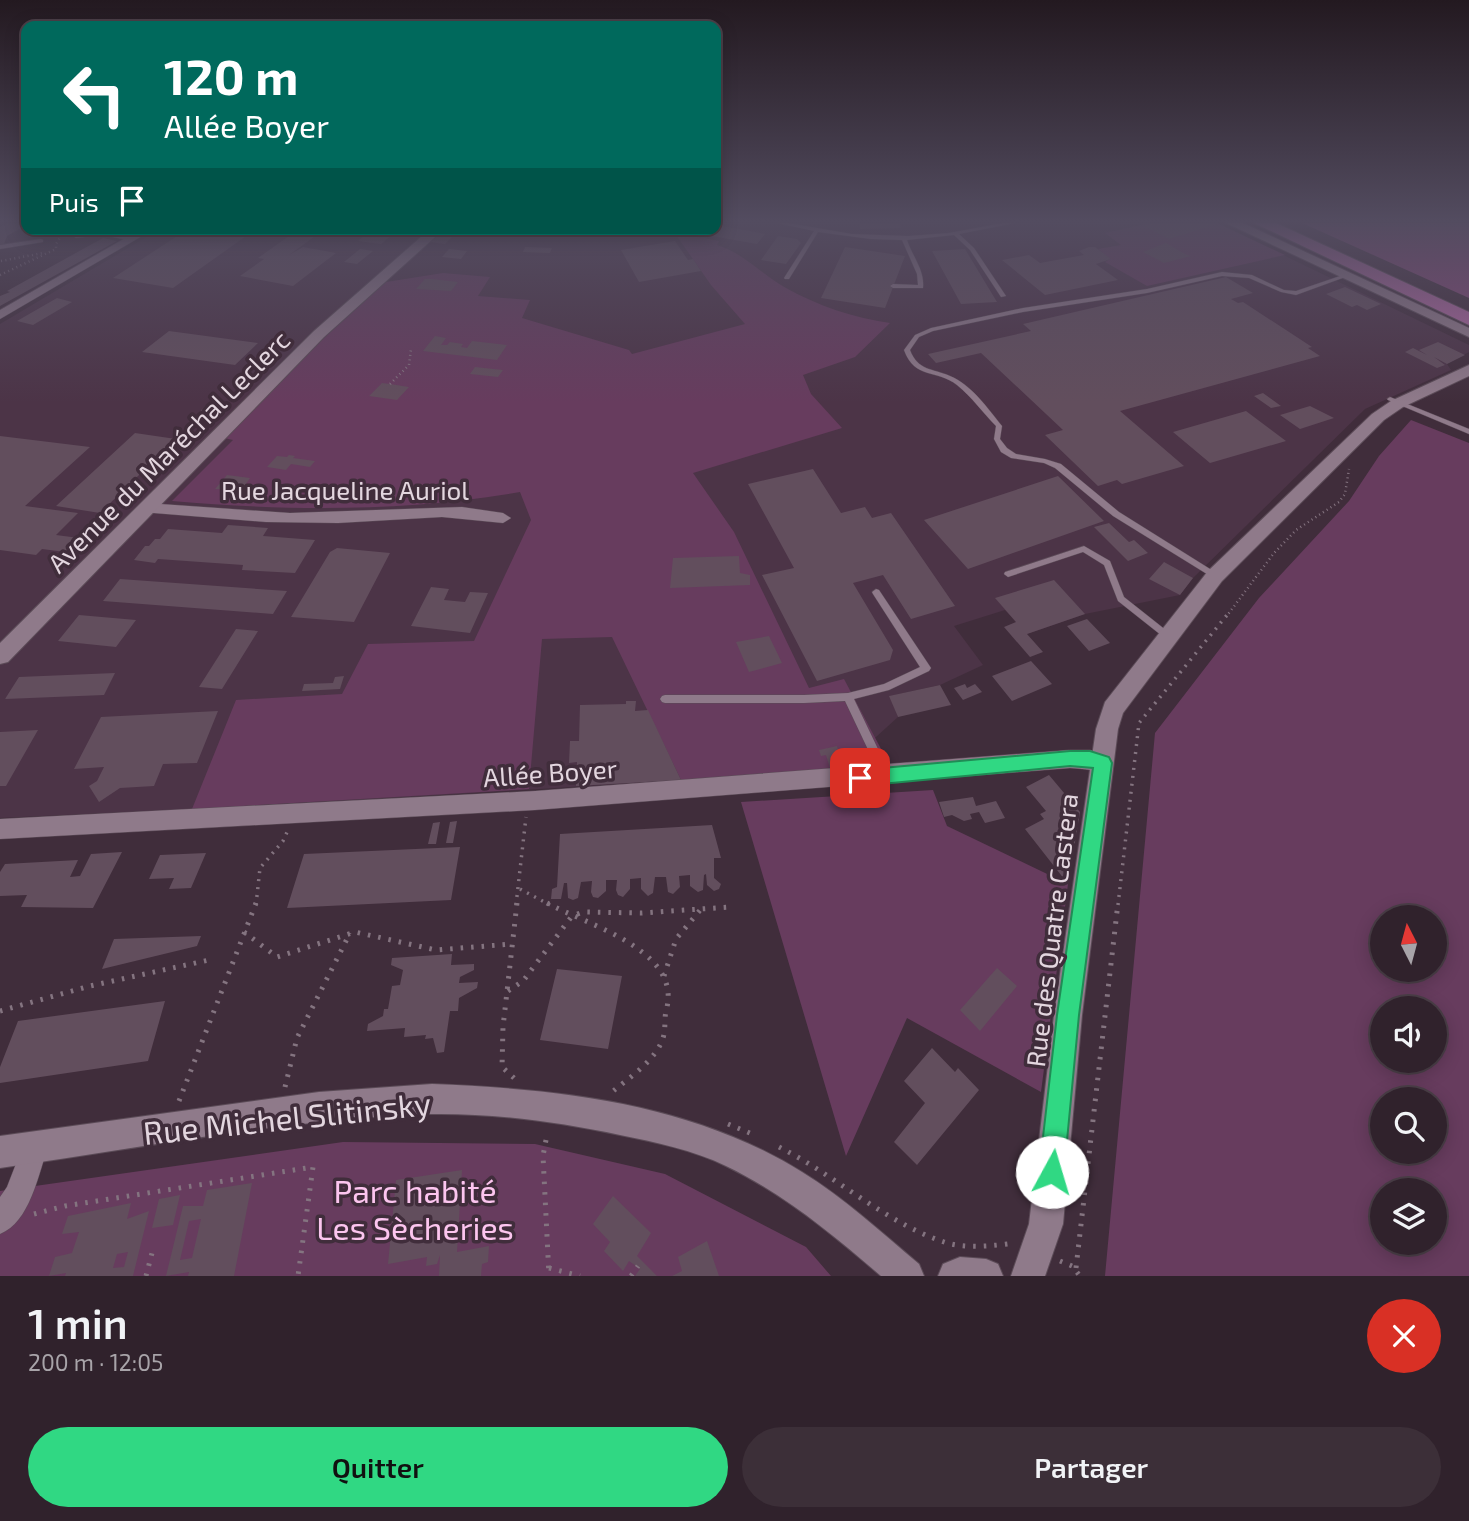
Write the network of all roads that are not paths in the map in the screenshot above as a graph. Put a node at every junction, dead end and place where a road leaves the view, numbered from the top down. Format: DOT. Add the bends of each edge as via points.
graph roads {
  1 [pos="52,283"];
  2 [pos="54,283"];
  3 [pos="377,283"];
  4 [pos="922,283"];
  5 [pos="994,283"];
  6 [pos="1184,283"];
  7 [pos="1264,283"];
  8 [pos="1326,283"];
  9 [pos="1359,283"];
  10 [pos="1390,283"];
  11 [pos="1419,283"];
  12 [pos="893,286"];
  13 [pos="1003,296"];
  14 [pos="1469,305"];
  15 [pos="0,313"];
  16 [pos="1469,319"];
  17 [pos="1469,333"];
  18 [pos="1469,370"];
  19 [pos="1394,402"];
  20 [pos="1469,432"];
  21 [pos="146,508"];
  22 [pos="503,517"];
  23 [pos="1008,574"];
  24 [pos="1215,576"];
  25 [pos="877,592"];
  26 [pos="1169,637"];
  27 [pos="0,656"];
  28 [pos="848,696"];
  29 [pos="664,699"];
  30 [pos="1103,763"];
  31 [pos="886,776"];
  32 [pos="0,829"];
  33 [pos="35,1147"];
  34 [pos="0,1152"];
  35 [pos="13,1218"];
  36 [pos="907,1276"];
  37 [pos="955,1276"];
  38 [pos="986,1276"];
  39 [pos="1028,1276"];
  1 -- 15 [label="street"];
  2 -- 15 [label="street"];
  3 -- 21 [label="street, Avenue du Maréchal Leclerc" via="319,334"];
  4 -- 12 [label="lane" via="921,287"];
  5 -- 13 [label="lane"];
  6 -- 24 [label="lane" via="931,330 917,336 907,350 918,369 955,380 964,389 999,426 997,439 1004,450 1058,466 1116,514"];
  7 -- 8 [label="lane" via="1296,293"];
  9 -- 17 [label="street"];
  10 -- 16 [label="main road"];
  11 -- 14 [label="main road"];
  18 -- 19 [label="street, Rue des Quatre Castera"];
  19 -- 20 [label="lane"];
  19 -- 24 [label="street, Rue des Quatre Castera"];
  21 -- 22 [label="street, Rue Jacqueline Auriol" via="264,518 477,512"];
  21 -- 27 [label="street, Avenue du Maréchal Leclerc"];
  23 -- 26 [label="lane" via="1084,549 1107,563 1121,599"];
  24 -- 26 [label="street, Rue des Quatre Castera"];
  25 -- 28 [label="lane" via="926,668 886,687"];
  26 -- 30 [label="street, Rue des Quatre Castera" via="1113,709"];
  28 -- 29 [label="lane"];
  28 -- 31 [label="lane"];
  30 -- 31 [label="street, Allée Boyer" via="1070,759"];
  30 -- 39 [label="street, Rue des Quatre Castera" via="1068,1015 1046,1224"];
  31 -- 32 [label="street, Allée Boyer" via="528,802"];
  33 -- 34 [label="street, Rue Michel Slitinsky"];
  33 -- 35 [label="street"];
  33 -- 36 [label="street, Rue Michel Slitinsky" via="319,1107 432,1099 509,1102 596,1114 662,1128 731,1151 790,1183"];
  37 -- 38 [label="street"];
}
